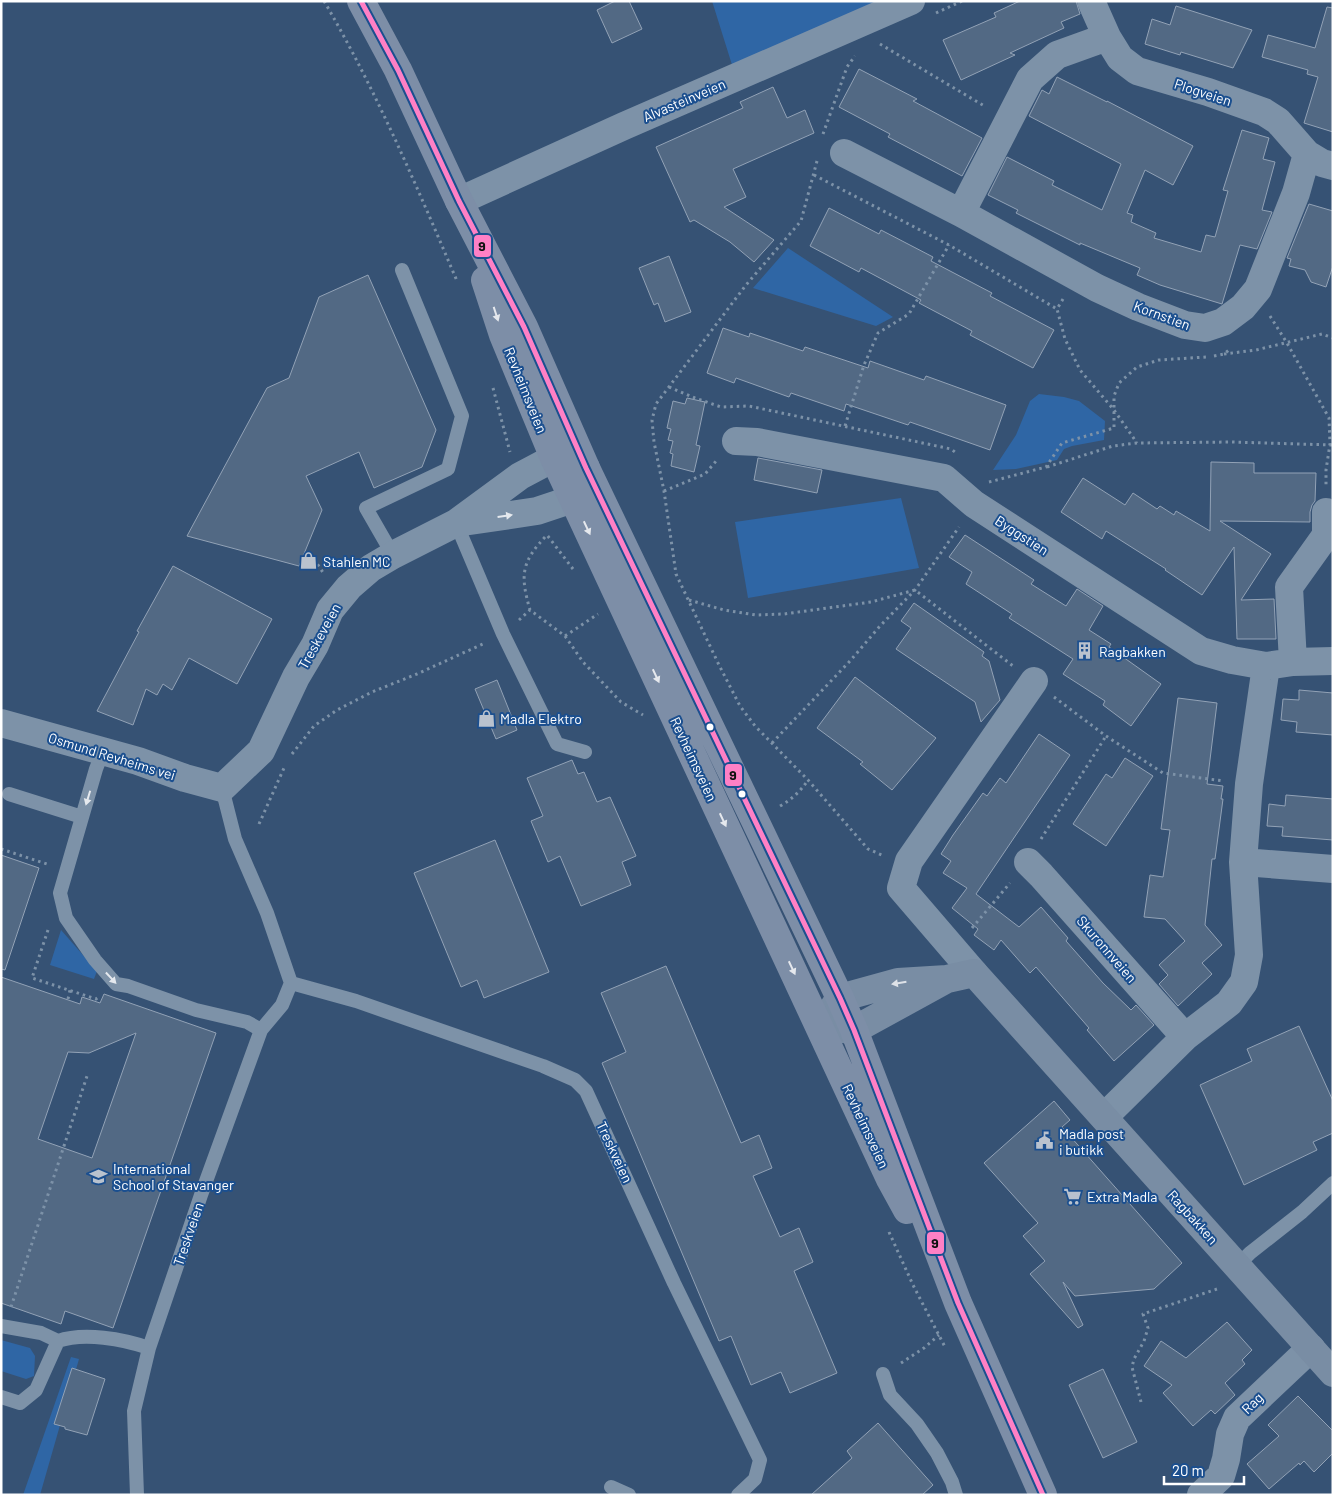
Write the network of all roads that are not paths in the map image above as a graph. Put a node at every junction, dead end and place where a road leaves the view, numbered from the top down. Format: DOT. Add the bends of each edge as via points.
graph roads {
  1 [pos="361,1"];
  2 [pos="911,1"];
  3 [pos="1091,1"];
  4 [pos="1107,37"];
  5 [pos="833,146"];
  6 [pos="1308,154"];
  7 [pos="1333,166"];
  8 [pos="459,202"];
  9 [pos="961,212"];
  10 [pos="402,270"];
  11 [pos="736,441"];
  12 [pos="554,458"];
  13 [pos="586,468"];
  14 [pos="573,499"];
  15 [pos="1326,512"];
  16 [pos="456,523"];
  17 [pos="393,555"];
  18 [pos="1333,661"];
  19 [pos="1293,662"];
  20 [pos="1266,666"];
  21 [pos="1034,682"];
  22 [pos="1,723"];
  23 [pos="103,751"];
  24 [pos="585,752"];
  25 [pos="222,788"];
  26 [pos="9,794"];
  27 [pos="82,817"];
  28 [pos="1028,862"];
  29 [pos="1243,862"];
  30 [pos="1333,869"];
  31 [pos="974,973"];
  32 [pos="947,978"];
  33 [pos="291,982"];
  34 [pos="840,998"];
  35 [pos="820,1027"];
  36 [pos="262,1030"];
  37 [pos="854,1030"];
  38 [pos="1185,1038"];
  39 [pos="1104,1117"];
  40 [pos="1333,1184"];
  41 [pos="1237,1266"];
  42 [pos="958,1304"];
  43 [pos="3,1326"];
  44 [pos="58,1341"];
  45 [pos="149,1348"];
  46 [pos="1310,1348"];
  47 [pos="1333,1373"];
  48 [pos="883,1374"];
  49 [pos="1,1397"];
  50 [pos="611,1487"];
  51 [pos="137,1495"];
  52 [pos="629,1495"];
  53 [pos="738,1495"];
  54 [pos="956,1495"];
  55 [pos="1042,1495"];
  56 [pos="1201,1495"];
  1 -- 8 [label="main road, Revheimsveien" via="398,70"];
  2 -- 8 [label="street, Alvasteinveien"];
  3 -- 4 [label="street, Plogveien"];
  4 -- 6 [label="street, Plogveien" via="1120,58 1137,71 1264,112 1278,121"];
  4 -- 9 [label="street" via="1057,55 1030,79"];
  5 -- 9 [label="street, Kornstien"];
  6 -- 7 [label="street, Plogveien"];
  6 -- 9 [label="street, Kornstien" via="1258,289 1243,307 1222,322 1205,328 1185,325 1138,307"];
  8 -- 12 [label="main road, Revheimsveien, one-way" via="503,335"];
  8 -- 13 [label="main road, Revheimsveien" via="524,327"];
  10 -- 17 [label="lane" via="462,416 448,469 366,508"];
  11 -- 20 [label="street, Byggstien" via="757,442 944,478 982,493 1201,651"];
  12 -- 13 [label="street"];
  12 -- 14 [label="main road, Revheimsveien"];
  12 -- 16 [label="street, Treskeveien" via="520,476"];
  13 -- 14 [label="street"];
  13 -- 34 [label="main road, Revheimsveien"];
  16 -- 14 [label="street, Treskeveien, one-way" via="537,511"];
  14 -- 35 [label="main road, Revheimsveien, one-way"];
  15 -- 19 [label="street" via="1326,535 1289,586"];
  16 -- 17 [label="street, Treskeveien"];
  16 -- 24 [label="lane" via="503,634 557,744"];
  17 -- 25 [label="street, Treskeveien" via="349,587 330,610 262,751"];
  18 -- 19 [label="street, Byggstien"];
  19 -- 20 [label="street, Byggstien"];
  20 -- 29 [label="street" via="1249,784"];
  21 -- 31 [label="street, Ragbakken" via="907,866 901,888"];
  22 -- 23 [label="street, Osmund Revheims vei"];
  23 -- 25 [label="street, Osmund Revheims vei"];
  23 -- 27 [label="lane, one-way"];
  25 -- 33 [label="lane" via="235,839 267,913"];
  26 -- 27 [label="lane"];
  27 -- 36 [label="lane, one-way" via="60,893 66,918 95,960 116,984 196,1010 247,1022"];
  28 -- 38 [label="street, Skuronnveien"];
  29 -- 30 [label="street"];
  29 -- 38 [label="street" via="1249,955 1244,982 1229,1003"];
  31 -- 32 [label="street"];
  31 -- 39 [label="street, Ragbakken"];
  32 -- 34 [label="street, one-way" via="898,982"];
  32 -- 37 [label="street"];
  33 -- 36 [label="lane, Treskveien" via="282,1005"];
  33 -- 53 [label="lane, Treskveien" via="356,1001 543,1066 575,1080 586,1091 760,1460 755,1479"];
  34 -- 35 [label="street"];
  34 -- 37 [label="main road, Revheimsveien"];
  35 -- 37 [label="street"];
  35 -- 42 [label="main road, Revheimsveien" via="890,1179"];
  36 -- 45 [label="lane, Treskveien"];
  37 -- 42 [label="main road, Revheimsveien"];
  38 -- 39 [label="street"];
  39 -- 41 [label="street, Ragbakken"];
  40 -- 41 [label="lane"];
  41 -- 46 [label="street, Ragbakken"];
  42 -- 55 [label="main road, Revheimsveien"];
  43 -- 44 [label="lane" via="40,1333"];
  44 -- 45 [label="lane" via="86,1336 133,1342"];
  44 -- 49 [label="lane" via="36,1390 20,1403"];
  45 -- 51 [label="lane, Treskveien" via="134,1410"];
  46 -- 47 [label="street, Ragbakken"];
  46 -- 56 [label="street, Rag" via="1237,1418 1221,1476"];
  48 -- 54 [label="lane" via="890,1394 917,1424 936,1453"];
  50 -- 52 [label="lane"];
}
